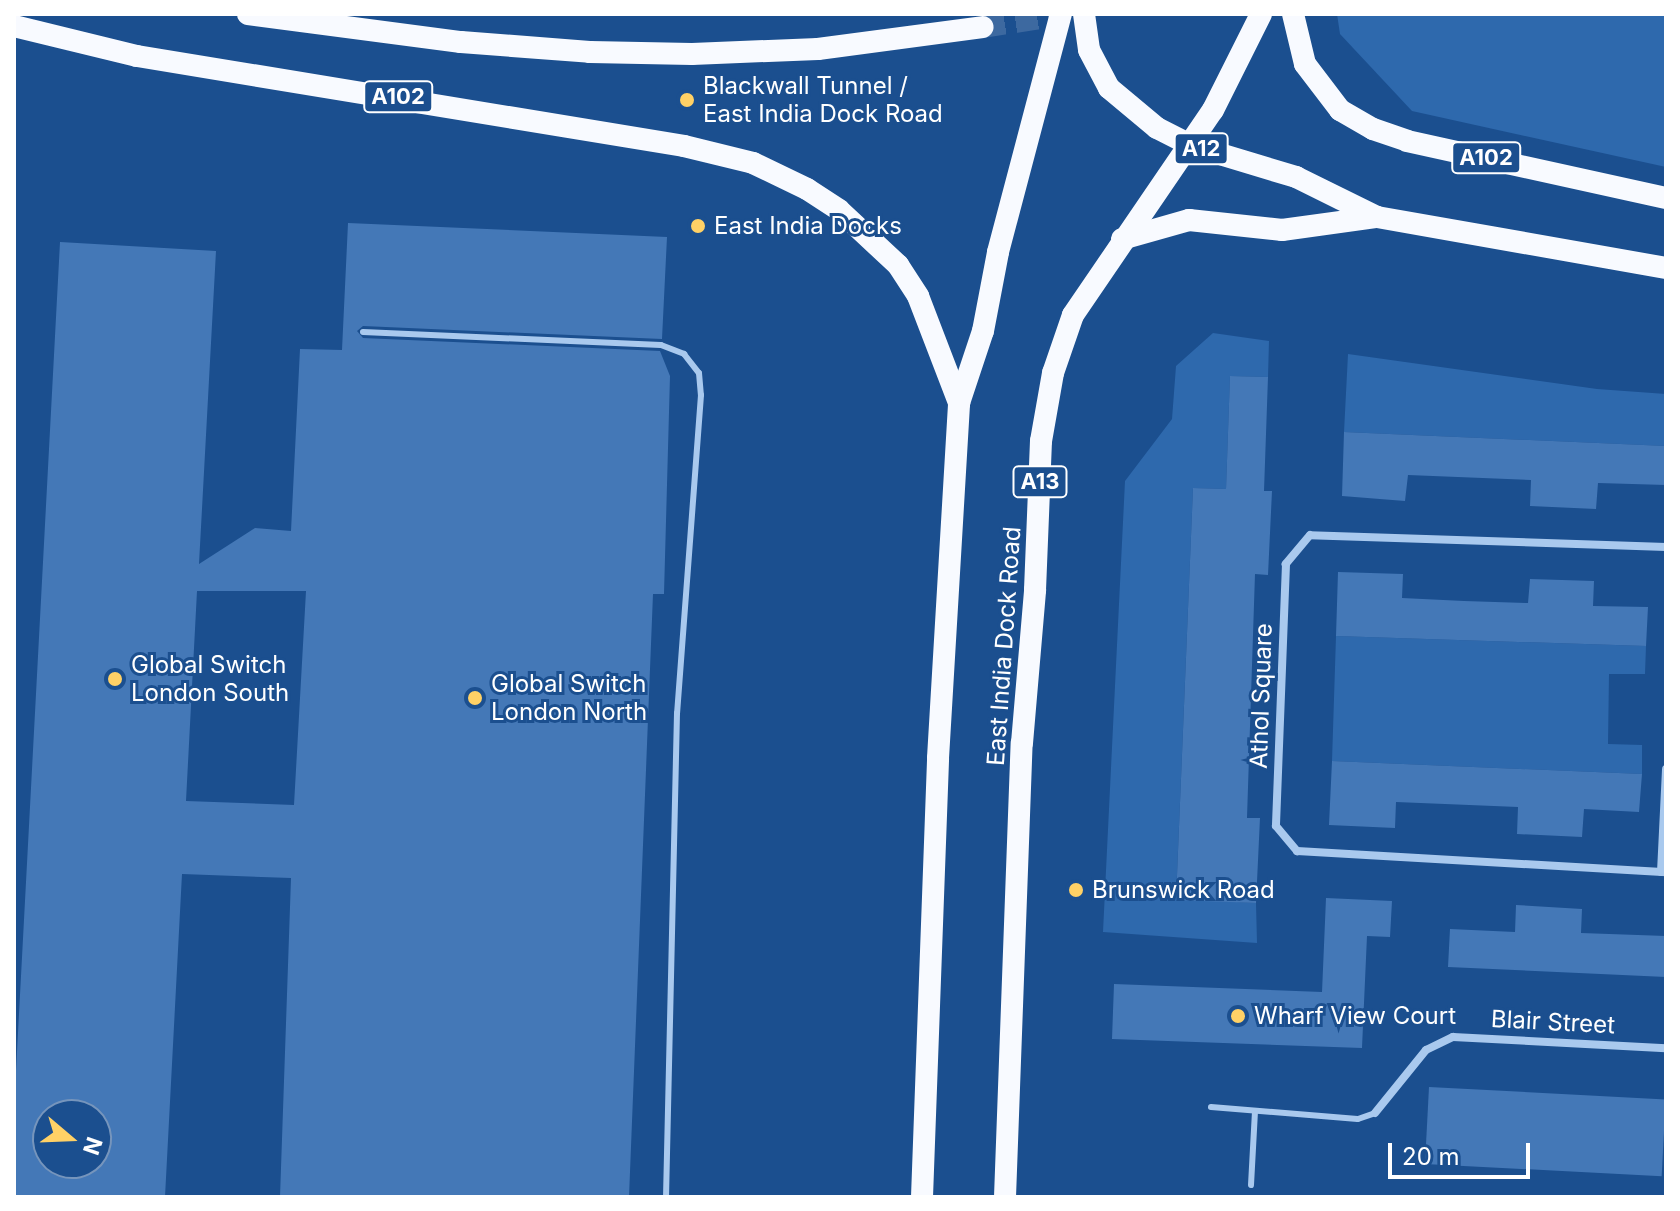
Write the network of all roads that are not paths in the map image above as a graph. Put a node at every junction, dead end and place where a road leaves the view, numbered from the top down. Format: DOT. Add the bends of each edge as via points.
graph roads {
  1 [pos="248,14"];
  2 [pos="1061,14"];
  3 [pos="1084,14"];
  4 [pos="1261,14"];
  5 [pos="1293,14"];
  6 [pos="14,26"];
  7 [pos="983,27"];
  8 [pos="1190,145"];
  9 [pos="1666,198"];
  10 [pos="1377,217"];
  11 [pos="1122,239"];
  12 [pos="1666,268"];
  13 [pos="363,332"];
  14 [pos="959,403"];
  15 [pos="1666,547"];
  16 [pos="1666,769"];
  17 [pos="1664,872"];
  18 [pos="1666,1048"];
  19 [pos="1211,1107"];
  20 [pos="1255,1111"];
  21 [pos="1375,1113"];
  22 [pos="1251,1185"];
  23 [pos="666,1197"];
  24 [pos="922,1197"];
  25 [pos="1005,1197"];
  1 -- 7 [label="highway" via="461,42 677,54 818,49"];
  2 -- 14 [label="highway" via="1002,237 983,331"];
  3 -- 8 [label="highway, A12" via="1089,50 1109,88 1157,128"];
  4 -- 8 [label="highway, East India Dock Road / A13"];
  5 -- 9 [label="highway, A102" via="1305,64 1340,110 1373,129"];
  6 -- 14 [label="highway, A102" via="137,56 684,146 753,163 839,210 898,265 918,296"];
  8 -- 10 [label="highway, A12" via="1296,177"];
  8 -- 11 [label="highway, East India Dock Road / A13"];
  10 -- 11 [label="highway, A12" via="1282,230 1189,220"];
  10 -- 12 [label="highway, A12"];
  11 -- 25 [label="highway, East India Dock Road / A13" via="1073,315 1053,373 1041,441 1014,907"];
  13 -- 23 [label="lane" via="661,345 684,354 699,373 677,713"];
  14 -- 24 [label="highway" via="938,758"];
  15 -- 17 [label="street, Athol Square" via="1310,535 1286,564 1276,826 1297,851"];
  16 -- 17 [label="street, Athol Square"];
  18 -- 21 [label="street, Blair Street" via="1453,1037 1426,1050"];
  19 -- 20 [label="lane"];
  20 -- 21 [label="lane" via="1358,1119"];
  20 -- 22 [label="lane"];
}
